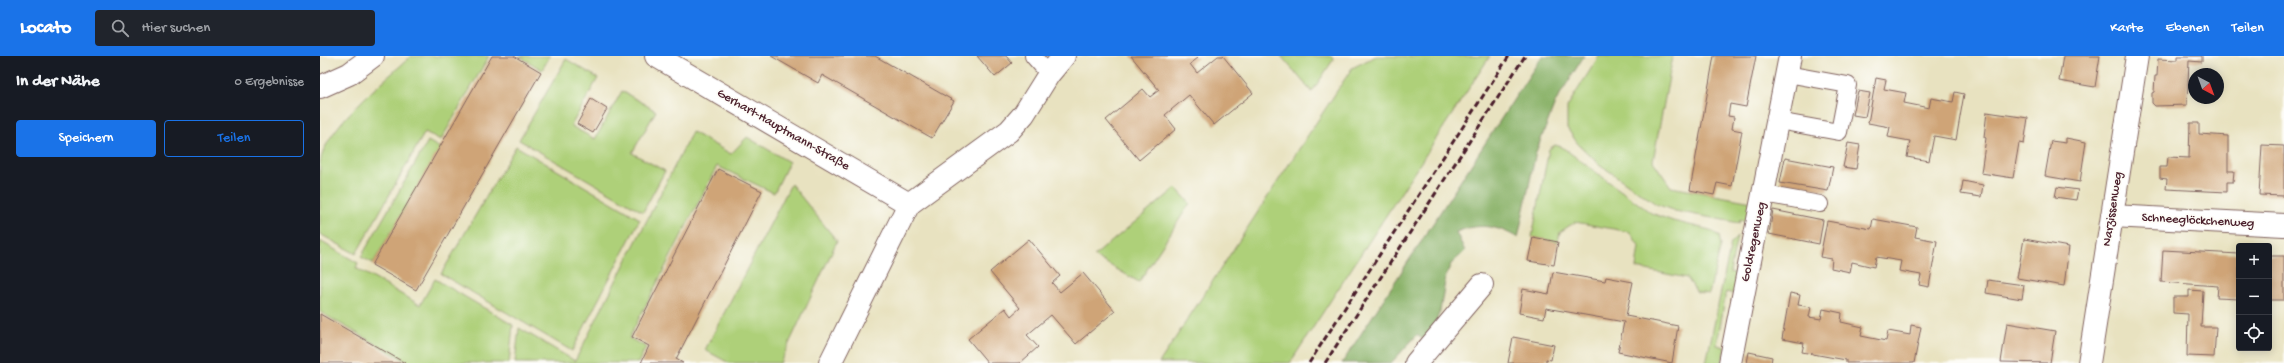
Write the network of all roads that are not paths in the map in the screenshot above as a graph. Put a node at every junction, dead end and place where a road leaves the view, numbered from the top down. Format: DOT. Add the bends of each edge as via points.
graph roads {
  1 [pos="373,56"];
  2 [pos="656,56"];
  3 [pos="1033,56"];
  4 [pos="1064,56"];
  5 [pos="2138,56"];
  6 [pos="1789,65"];
  7 [pos="1049,74"];
  8 [pos="320,87"];
  9 [pos="1778,121"];
  10 [pos="1764,194"];
  11 [pos="909,204"];
  12 [pos="1820,204"];
  13 [pos="2112,216"];
  14 [pos="2284,225"];
  15 [pos="1482,285"];
  16 [pos="1418,362"];
  17 [pos="830,363"];
  18 [pos="1730,363"];
  19 [pos="2090,363"];
  1 -- 8 [label="street" via="349,74"];
  2 -- 11 [label="street, Gerhart-Hauptmann-Straße"];
  3 -- 7 [label="lane"];
  4 -- 7 [label="street"];
  5 -- 13 [label="street, Narzissenweg"];
  6 -- 9 [label="street, Goldregenweg"];
  6 -- 9 [label="lane, Goldregenweg" via="1848,85 1841,124 1839,132"];
  7 -- 11 [label="street" via="1024,114 1009,131"];
  9 -- 10 [label="street, Goldregenweg"];
  10 -- 12 [label="lane"];
  10 -- 18 [label="street, Goldregenweg" via="1754,233"];
  11 -- 17 [label="street"];
  13 -- 14 [label="street, Schneeglöckchenweg"];
  13 -- 19 [label="street, Narzissenweg"];
  15 -- 16 [label="street"];
}
